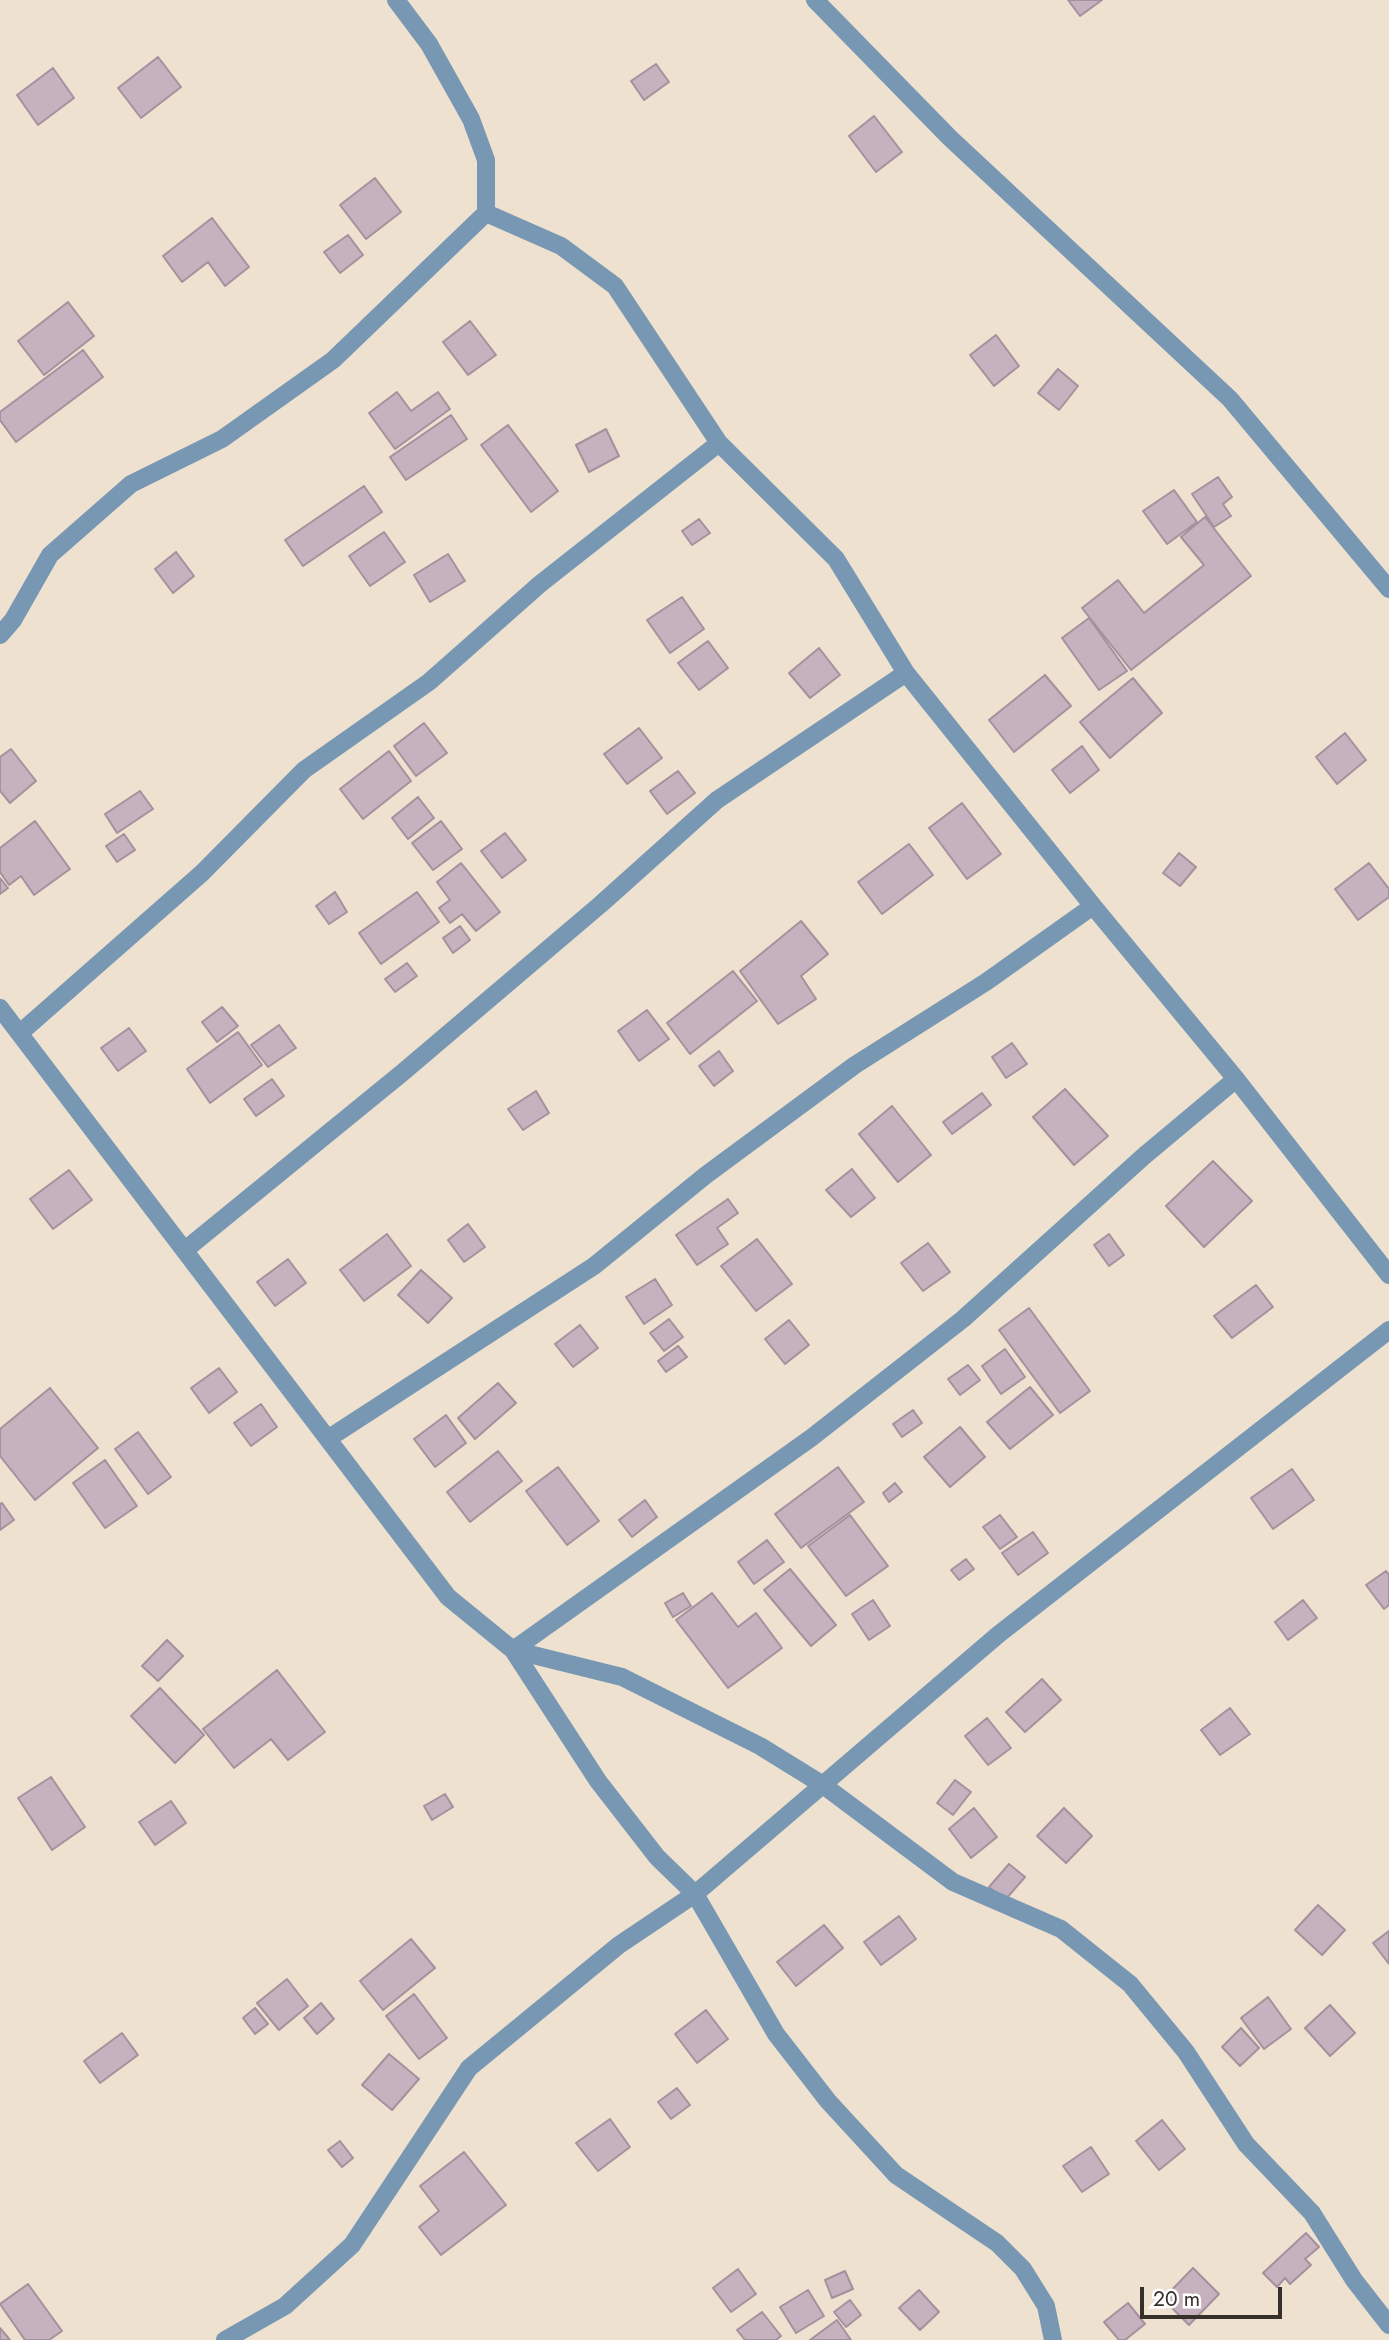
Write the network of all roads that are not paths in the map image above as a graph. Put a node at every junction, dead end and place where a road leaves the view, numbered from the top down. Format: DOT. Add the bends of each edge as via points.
graph roads {
  1 [pos="396,0"];
  2 [pos="815,0"];
  3 [pos="486,213"];
  4 [pos="719,443"];
  5 [pos="1389,589"];
  6 [pos="0,635"];
  7 [pos="906,673"];
  8 [pos="1093,906"];
  9 [pos="0,1009"];
  10 [pos="18,1032"];
  11 [pos="0,1039"];
  12 [pos="1236,1079"];
  13 [pos="185,1250"];
  14 [pos="1389,1275"];
  15 [pos="1389,1329"];
  16 [pos="329,1438"];
  17 [pos="464,1600"];
  18 [pos="513,1650"];
  19 [pos="823,1784"];
  20 [pos="695,1894"];
  21 [pos="1389,2325"];
  22 [pos="225,2340"];
  23 [pos="1053,2340"];
  1 -- 3 [label="street" via="429,44 471,119 486,160"];
  2 -- 5 [label="street" via="950,138 1230,399"];
  3 -- 4 [label="street" via="561,246 615,286"];
  3 -- 6 [label="street" via="333,360 222,439 131,484 50,555"];
  4 -- 7 [label="street" via="836,559"];
  4 -- 10 [label="street" via="540,584 429,682 304,770 202,873"];
  7 -- 8 [label="street"];
  7 -- 13 [label="street" via="717,800 423,1055"];
  8 -- 12 [label="street"];
  8 -- 16 [label="street" via="986,982 855,1065 706,1175 594,1266"];
  9 -- 10 [label="street"];
  10 -- 11 [label="street"];
  10 -- 13 [label="street"];
  12 -- 14 [label="street"];
  12 -- 18 [label="street" via="952,1327 811,1438"];
  13 -- 16 [label="street"];
  15 -- 19 [label="street" via="999,1634"];
  16 -- 18 [label="street" via="448,1597"];
  17 -- 18 [label="street"];
  18 -- 19 [label="street" via="622,1677 760,1746"];
  18 -- 20 [label="street" via="598,1781 657,1857"];
  19 -- 20 [label="street"];
  19 -- 21 [label="street" via="953,1882 1061,1929 1130,1984 1186,2052 1246,2144 1312,2213"];
  20 -- 22 [label="street" via="619,1945 469,2068 352,2245 285,2306"];
  20 -- 23 [label="street" via="776,2034 828,2101 896,2175 998,2243 1023,2269 1046,2306"];
}
